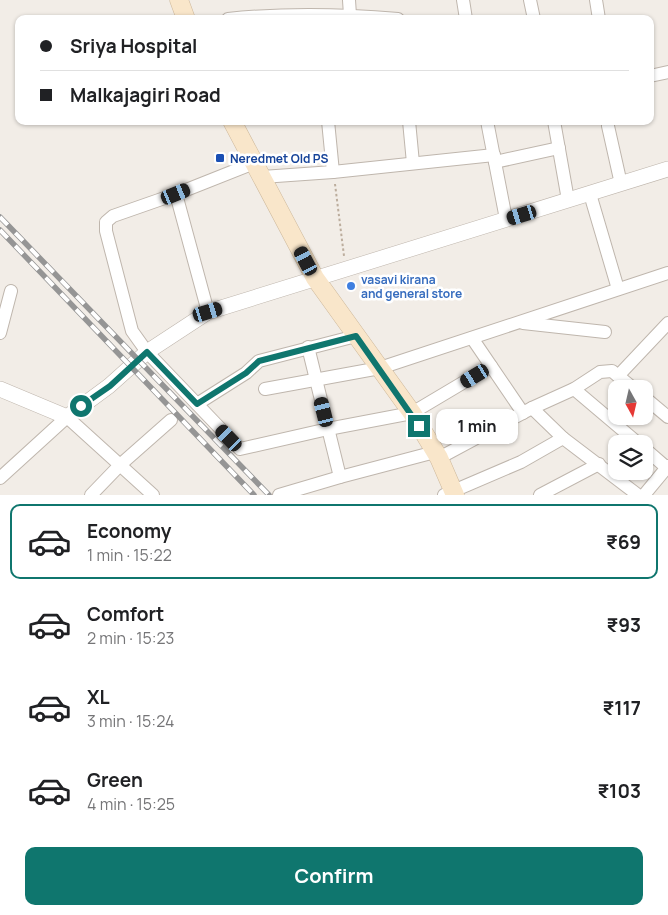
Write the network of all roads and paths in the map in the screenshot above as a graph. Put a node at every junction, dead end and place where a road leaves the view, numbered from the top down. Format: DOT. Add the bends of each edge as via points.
graph roads {
  1 [pos="179,0"];
  2 [pos="349,0"];
  3 [pos="463,0"];
  4 [pos="530,0"];
  5 [pos="596,0"];
  6 [pos="185,15"];
  7 [pos="350,15"];
  8 [pos="465,15"];
  9 [pos="533,15"];
  10 [pos="598,15"];
  11 [pos="668,72"];
  12 [pos="654,75"];
  13 [pos="234,125"];
  14 [pos="328,125"];
  15 [pos="409,125"];
  16 [pos="488,125"];
  17 [pos="555,125"];
  18 [pos="608,125"];
  19 [pos="559,148"];
  20 [pos="494,159"];
  21 [pos="413,164"];
  22 [pos="668,169"];
  23 [pos="258,170"];
  24 [pos="333,172"];
  25 [pos="621,184"];
  26 [pos="176,194"];
  27 [pos="590,194"];
  28 [pos="568,200"];
  29 [pos="506,219"];
  30 [pos="346,268"];
  31 [pos="668,273"];
  32 [pos="315,278"];
  33 [pos="618,290"];
  34 [pos="11,291"];
  35 [pos="208,312"];
  36 [pos="520,323"];
  37 [pos="668,323"];
  38 [pos="0,332"];
  39 [pos="605,332"];
  40 [pos="356,336"];
  41 [pos="472,338"];
  42 [pos="308,347"];
  43 [pos="147,352"];
  44 [pos="491,366"];
  45 [pos="380,368"];
  46 [pos="618,376"];
  47 [pos="316,379"];
  48 [pos="623,380"];
  49 [pos="0,389"];
  50 [pos="574,389"];
  51 [pos="265,390"];
  52 [pos="653,403"];
  53 [pos="197,404"];
  54 [pos="527,410"];
  55 [pos="666,411"];
  56 [pos="412,413"];
  57 [pos="67,417"];
  58 [pos="171,420"];
  59 [pos="328,429"];
  60 [pos="628,435"];
  61 [pos="563,438"];
  62 [pos="437,455"];
  63 [pos="653,455"];
  64 [pos="599,464"];
  65 [pos="120,465"];
  66 [pos="667,467"];
  67 [pos="340,477"];
  68 [pos="0,478"];
  69 [pos="451,494"];
  70 [pos="634,494"];
  71 [pos="91,495"];
  72 [pos="153,495"];
  73 [pos="279,495"];
  74 [pos="540,495"];
  1 -- 6 [label="main road"];
  2 -- 7 [label="street"];
  3 -- 8 [label="street"];
  4 -- 9 [label="street"];
  5 -- 10 [label="street"];
  11 -- 12 [label="street"];
  13 -- 23 [label="main road"];
  14 -- 24 [label="street"];
  15 -- 21 [label="street"];
  16 -- 20 [label="street"];
  17 -- 19 [label="street"];
  18 -- 25 [label="street"];
  19 -- 20 [label="street"];
  19 -- 28 [label="street"];
  20 -- 21 [label="street"];
  20 -- 29 [label="street"];
  21 -- 24 [label="street"];
  22 -- 25 [label="street"];
  23 -- 24 [label="street"];
  23 -- 26 [label="street"];
  23 -- 32 [label="main road"];
  24 -- 30 [label="path"];
  25 -- 27 [label="street"];
  26 -- 35 [label="street"];
  26 -- 43 [label="street" via="113,216 106,222 128,321"];
  27 -- 28 [label="street"];
  27 -- 33 [label="street"];
  28 -- 29 [label="street"];
  29 -- 30 [label="street"];
  30 -- 32 [label="street"];
  31 -- 33 [label="street"];
  32 -- 35 [label="street"];
  32 -- 40 [label="main road"];
  33 -- 36 [label="street"];
  34 -- 38 [label="street"];
  35 -- 43 [label="street"];
  36 -- 39 [label="street"];
  36 -- 41 [label="street"];
  37 -- 46 [label="street"];
  40 -- 42 [label="street"];
  40 -- 45 [label="main road"];
  41 -- 44 [label="street"];
  41 -- 45 [label="street"];
  42 -- 47 [label="street"];
  42 -- 53 [label="street" via="259,361"];
  43 -- 53 [label="street"];
  43 -- 57 [label="street" via="110,386"];
  44 -- 54 [label="street"];
  44 -- 56 [label="street"];
  45 -- 47 [label="street"];
  45 -- 56 [label="main road"];
  46 -- 48 [label="street"];
  46 -- 50 [label="street" via="612,371 600,372"];
  47 -- 51 [label="street"];
  47 -- 59 [label="street"];
  49 -- 57 [label="street"];
  50 -- 54 [label="street"];
  50 -- 60 [label="street"];
  52 -- 55 [label="street"];
  53 -- 59 [label="street" via="240,449"];
  54 -- 61 [label="street"];
  54 -- 62 [label="street"];
  56 -- 59 [label="street"];
  56 -- 62 [label="main road"];
  57 -- 65 [label="street"];
  57 -- 68 [label="street"];
  58 -- 65 [label="street"];
  59 -- 67 [label="street"];
  61 -- 64 [label="street"];
  61 -- 69 [label="street" via="521,462"];
  62 -- 67 [label="street"];
  62 -- 69 [label="main road"];
  63 -- 66 [label="street"];
  64 -- 70 [label="street"];
  64 -- 74 [label="street"];
  65 -- 71 [label="street"];
  65 -- 72 [label="street"];
  66 -- 70 [label="street"];
  67 -- 73 [label="street"];
}
